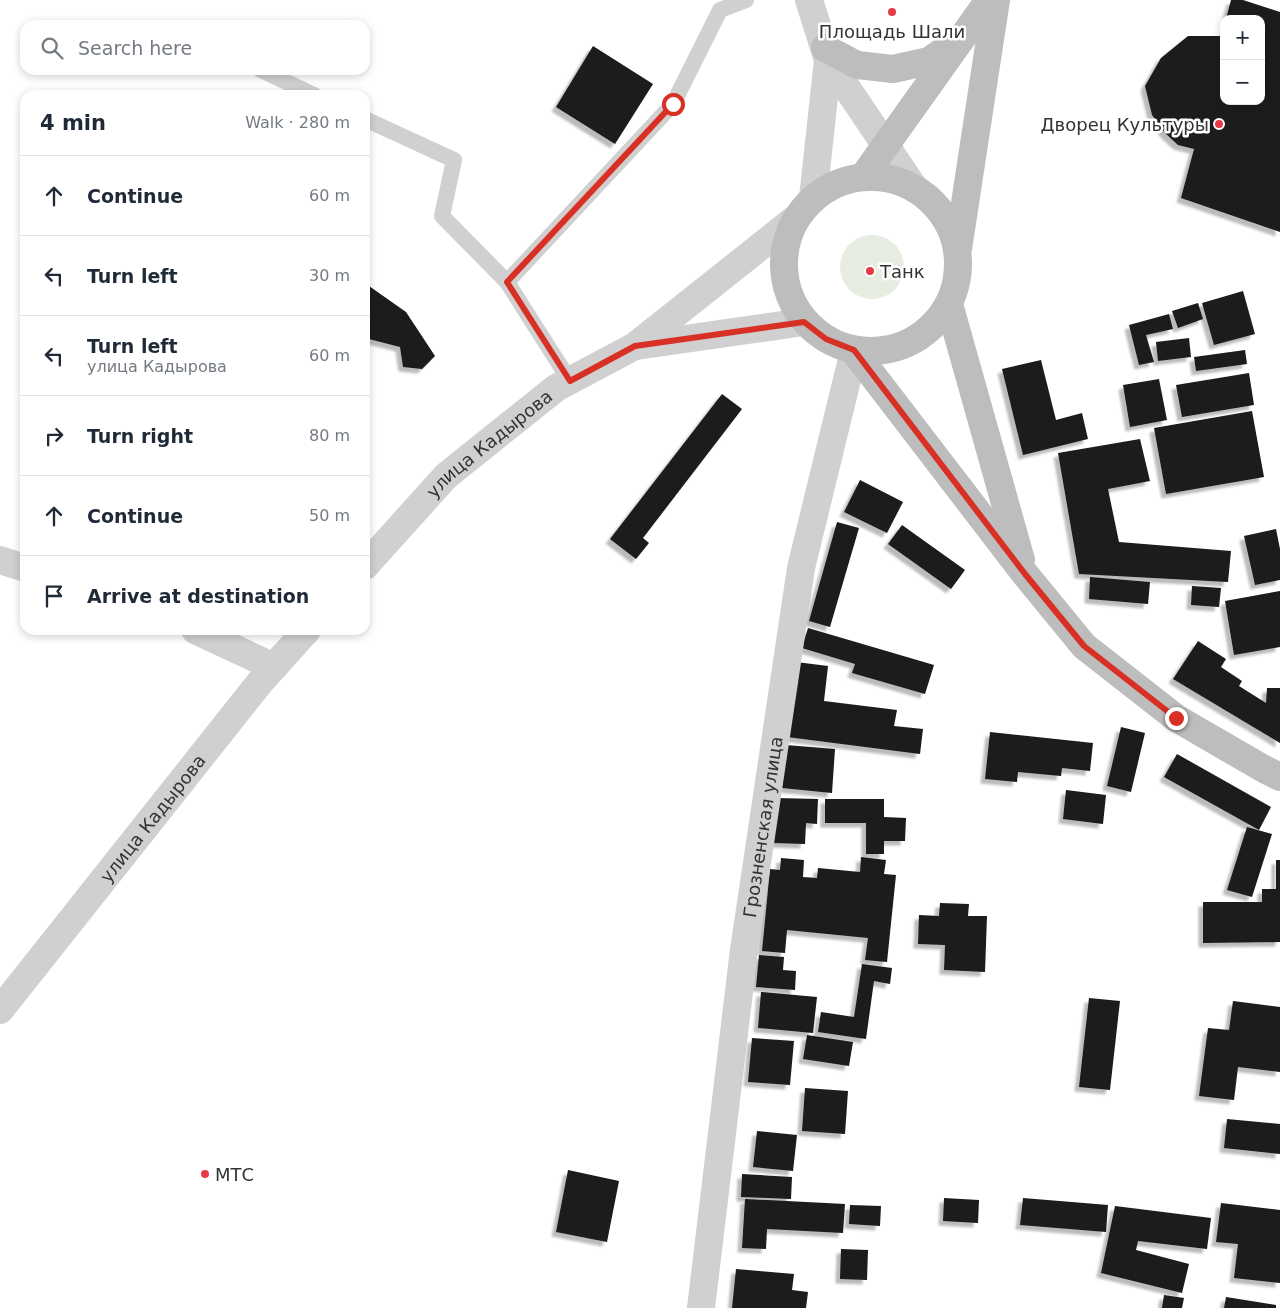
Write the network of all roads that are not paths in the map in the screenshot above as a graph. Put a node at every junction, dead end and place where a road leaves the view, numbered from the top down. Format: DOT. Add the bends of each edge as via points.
graph roads {
  1 [pos="746,0"];
  2 [pos="809,0"];
  3 [pos="989,0"];
  4 [pos="996,0"];
  5 [pos="959,40"];
  6 [pos="826,54"];
  7 [pos="272,75"];
  8 [pos="303,90"];
  9 [pos="370,121"];
  10 [pos="887,145"];
  11 [pos="863,177"];
  12 [pos="915,189"];
  13 [pos="813,198"];
  14 [pos="795,219"];
  15 [pos="958,253"];
  16 [pos="507,282"];
  17 [pos="949,304"];
  18 [pos="804,322"];
  19 [pos="635,346"];
  20 [pos="854,350"];
  21 [pos="570,381"];
  22 [pos="0,560"];
  23 [pos="370,560"];
  24 [pos="20,566"];
  25 [pos="1025,574"];
  26 [pos="206,635"];
  27 [pos="303,635"];
  28 [pos="274,667"];
  29 [pos="1280,777"];
  30 [pos="0,1010"];
  31 [pos="702,1308"];
  1 -- 16 [label="lane" via="720,10 673,104"];
  2 -- 6 [label="street"];
  3 -- 5 [label="main road"];
  4 -- 15 [label="main road"];
  5 -- 6 [label="main road" via="929,61 893,69 857,65"];
  5 -- 10 [label="main road"];
  6 -- 10 [label="street"];
  6 -- 13 [label="street"];
  7 -- 8 [label="lane"];
  9 -- 16 [label="lane" via="454,160 442,216"];
  10 -- 11 [label="main road"];
  10 -- 12 [label="street"];
  11 -- 12 [label="main road" via="890,179"];
  11 -- 13 [label="main road" via="836,184"];
  12 -- 15 [label="main road" via="941,213 951,228"];
  13 -- 14 [label="main road"];
  14 -- 18 [label="main road" via="785,245 783,272 790,299"];
  14 -- 19 [label="street, улица Кадырова"];
  15 -- 17 [label="main road" via="957,279"];
  16 -- 21 [label="lane"];
  17 -- 20 [label="main road" via="932,327 910,343 882,351"];
  17 -- 25 [label="main road"];
  18 -- 19 [label="street, улица Кадырова"];
  18 -- 20 [label="main road" via="826,339"];
  19 -- 21 [label="street, улица Кадырова"];
  20 -- 25 [label="main road"];
  20 -- 31 [label="street, Грозненская улица" via="801,568 744,950"];
  21 -- 23 [label="street, улица Кадырова" via="556,388 446,476"];
  22 -- 24 [label="street"];
  25 -- 29 [label="main road" via="1084,646 1176,718"];
  26 -- 28 [label="street"];
  27 -- 28 [label="street, улица Кадырова"];
  28 -- 30 [label="street, улица Кадырова"];
}
